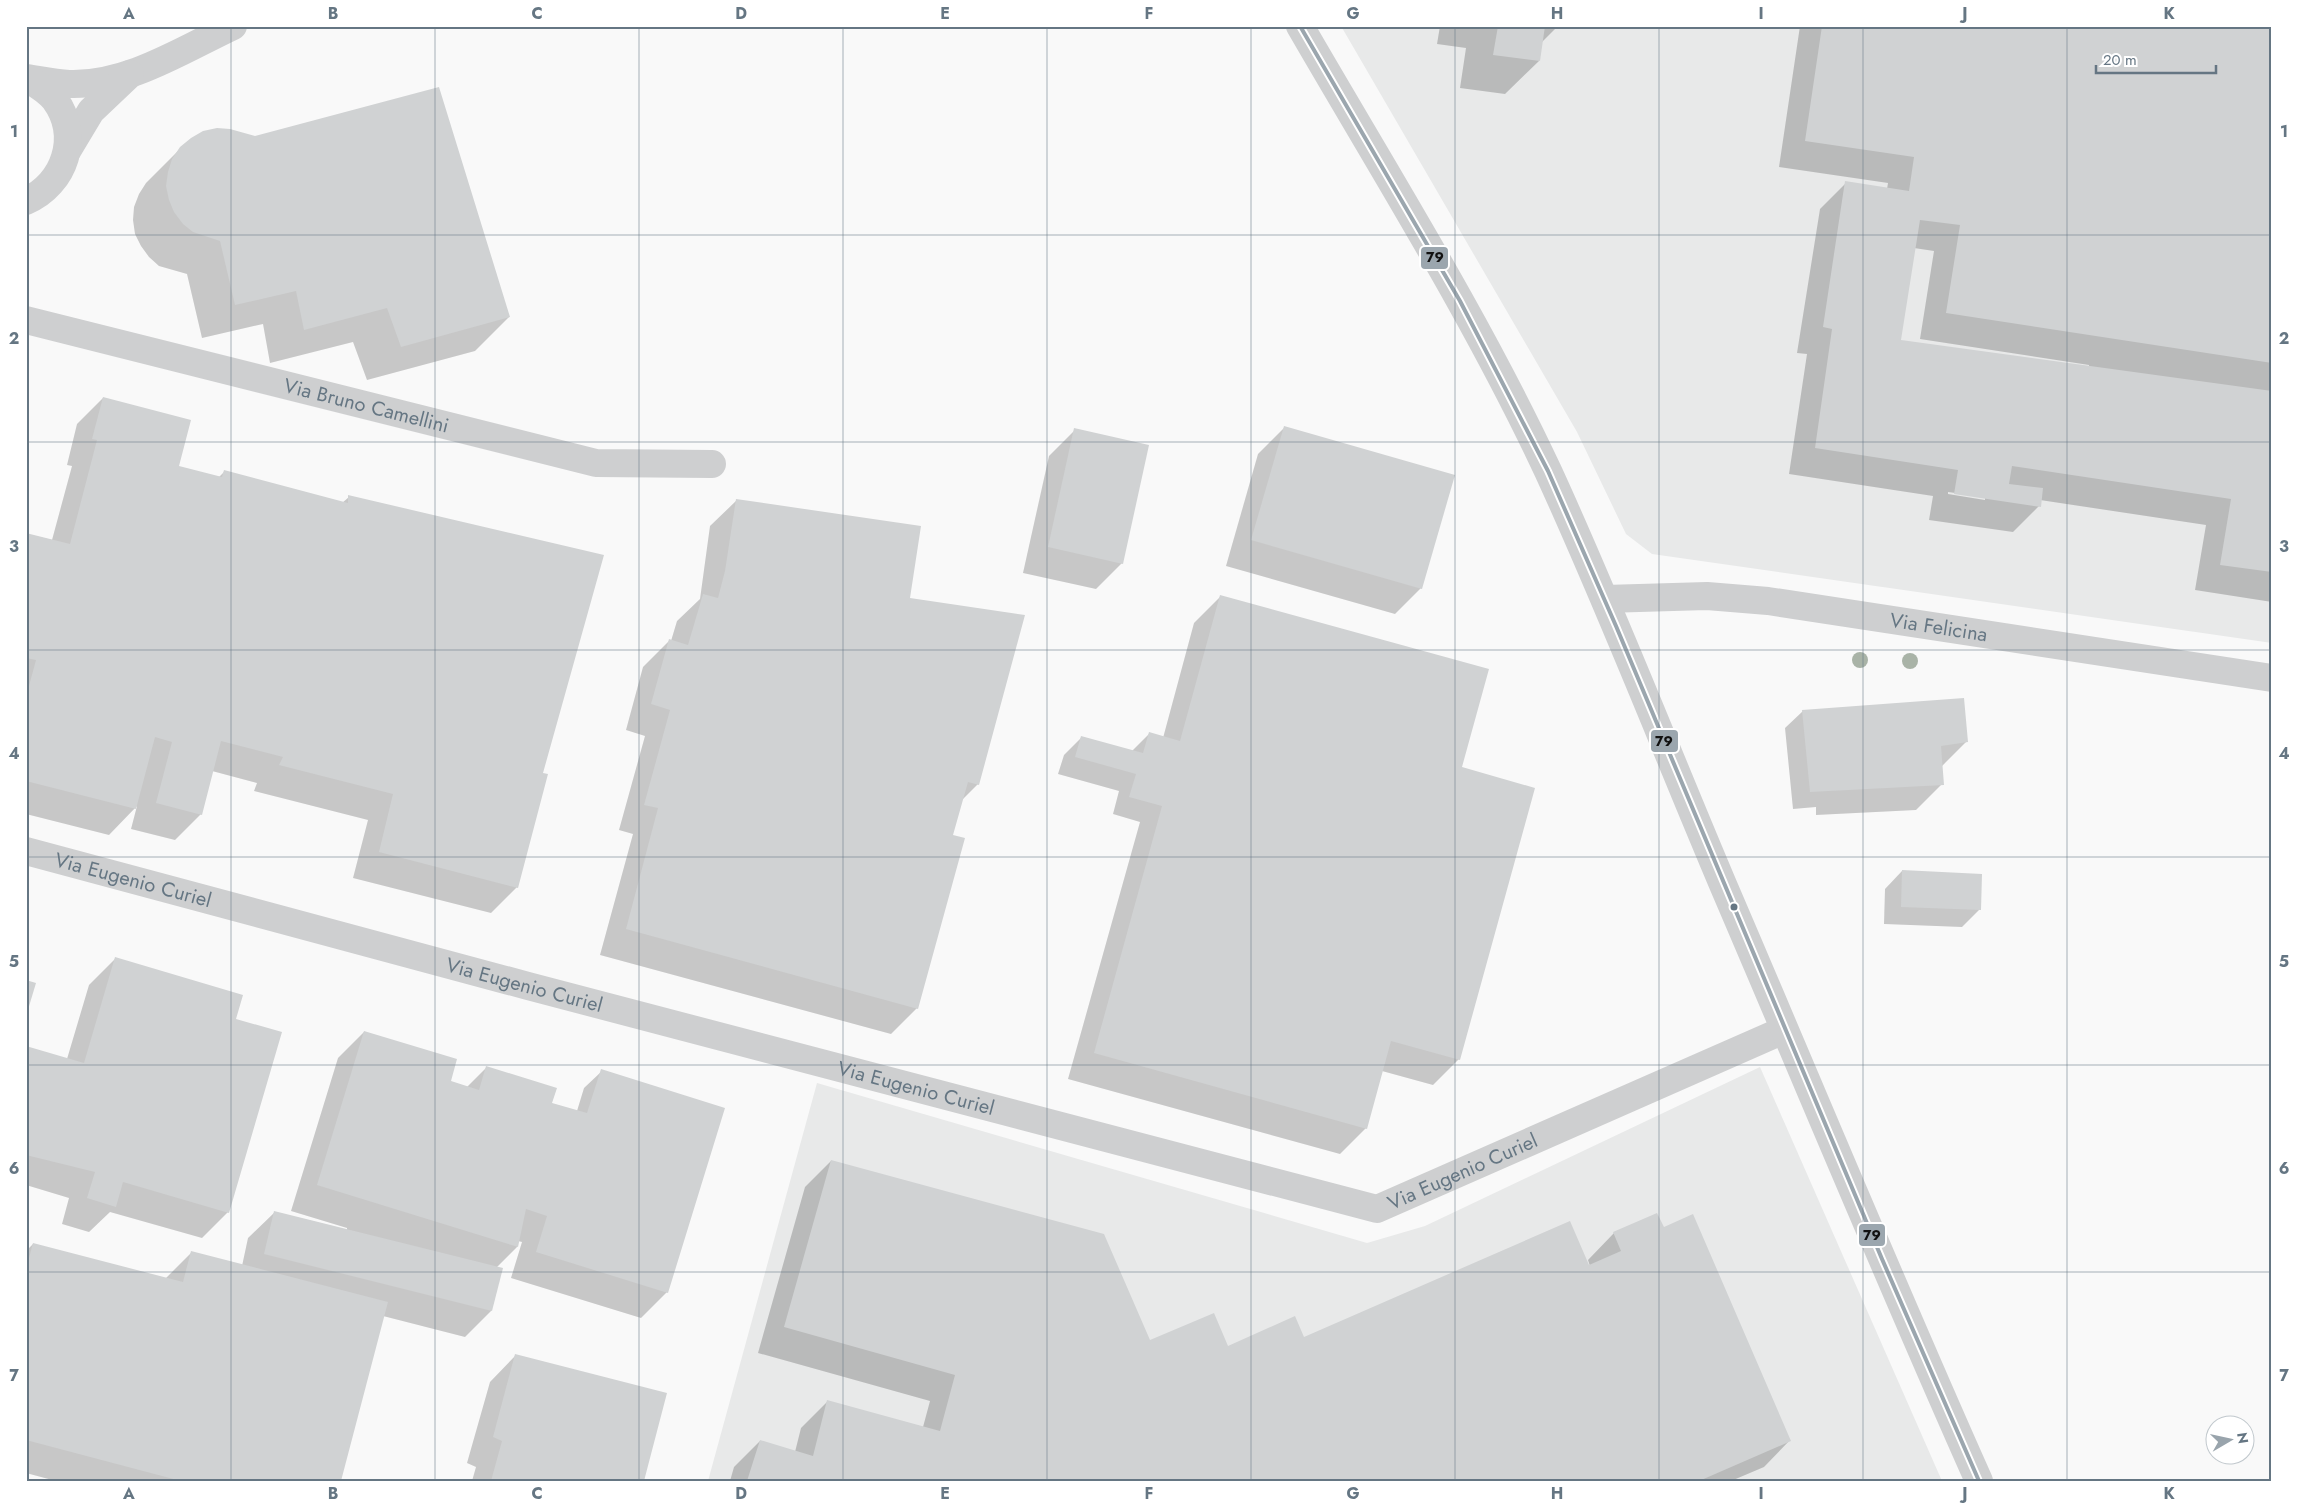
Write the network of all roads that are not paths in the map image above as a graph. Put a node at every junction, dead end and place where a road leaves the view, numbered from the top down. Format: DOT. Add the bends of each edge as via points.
graph roads {
  1 [pos="234,26"];
  2 [pos="1300,26"];
  3 [pos="130,74"];
  4 [pos="26,78"];
  5 [pos="67,151"];
  6 [pos="26,201"];
  7 [pos="26,320"];
  8 [pos="712,464"];
  9 [pos="1605,599"];
  10 [pos="2272,678"];
  11 [pos="26,851"];
  12 [pos="1784,1030"];
  13 [pos="1979,1481"];
  1 -- 3 [label="street"];
  2 -- 9 [label="street" via="1484,343 1547,468"];
  3 -- 4 [label="street" via="69,84"];
  3 -- 5 [label="street" via="91,111"];
  4 -- 5 [label="street" via="55,100 66,124"];
  5 -- 6 [label="street" via="56,177 42,192"];
  7 -- 8 [label="street, Via Bruno Camellini" via="596,463"];
  9 -- 10 [label="street, Via Felicina" via="1707,596 1768,602"];
  9 -- 12 [label="street"];
  11 -- 12 [label="street, Via Eugenio Curiel" via="1377,1209"];
  12 -- 13 [label="street"];
}
